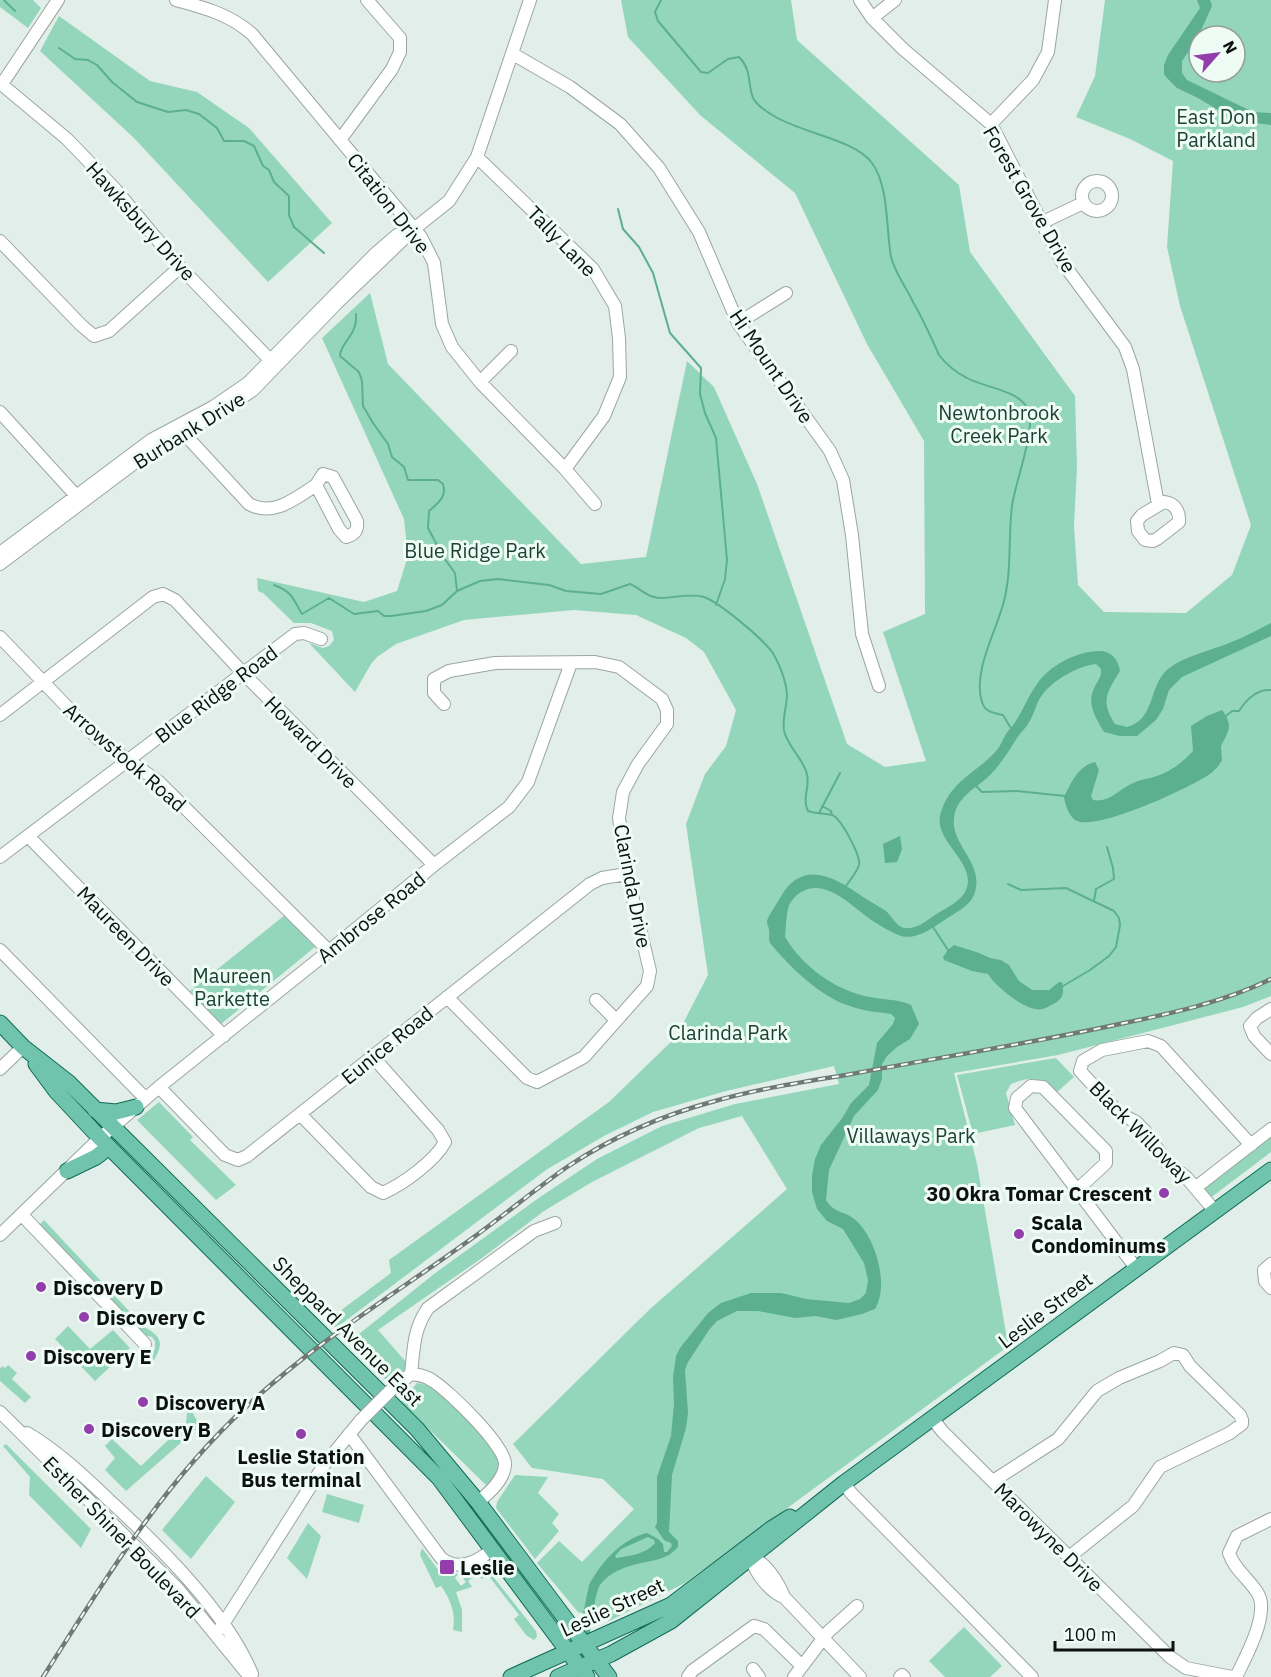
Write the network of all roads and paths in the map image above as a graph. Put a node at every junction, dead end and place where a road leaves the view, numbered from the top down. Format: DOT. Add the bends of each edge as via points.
graph roads {
  1 [pos="58,0"];
  2 [pos="176,0"];
  3 [pos="367,0"];
  4 [pos="530,0"];
  5 [pos="860,0"];
  6 [pos="895,0"];
  7 [pos="1055,0"];
  8 [pos="872,18"];
  9 [pos="513,54"];
  10 [pos="1,84"];
  11 [pos="991,124"];
  12 [pos="340,140"];
  13 [pos="477,157"];
  14 [pos="1083,203"];
  15 [pos="1041,223"];
  16 [pos="414,229"];
  17 [pos="0,241"];
  18 [pos="180,267"];
  19 [pos="786,293"];
  20 [pos="738,323"];
  21 [pos="511,351"];
  22 [pos="273,364"];
  23 [pos="480,382"];
  24 [pos="0,412"];
  25 [pos="179,429"];
  26 [pos="565,469"];
  27 [pos="316,485"];
  28 [pos="79,499"];
  29 [pos="346,503"];
  30 [pos="595,504"];
  31 [pos="1158,504"];
  32 [pos="330,512"];
  33 [pos="0,553"];
  34 [pos="0,564"];
  35 [pos="0,638"];
  36 [pos="321,639"];
  37 [pos="571,663"];
  38 [pos="243,673"];
  39 [pos="42,682"];
  40 [pos="879,686"];
  41 [pos="444,704"];
  42 [pos="0,715"];
  43 [pos="128,760"];
  44 [pos="28,836"];
  45 [pos="0,857"];
  46 [pos="434,866"];
  47 [pos="627,874"];
  48 [pos="0,950"];
  49 [pos="329,951"];
  50 [pos="447,997"];
  51 [pos="596,1000"];
  52 [pos="1271,1009"];
  53 [pos="616,1020"];
  54 [pos="0,1023"];
  55 [pos="224,1036"];
  56 [pos="23,1047"];
  57 [pos="1271,1054"];
  58 [pos="373,1057"];
  59 [pos="0,1069"];
  60 [pos="159,1087"];
  61 [pos="141,1102"];
  62 [pos="95,1110"];
  63 [pos="300,1114"];
  64 [pos="111,1127"];
  65 [pos="1271,1130"];
  66 [pos="104,1142"];
  67 [pos="1251,1144"];
  68 [pos="1271,1170"];
  69 [pos="67,1171"];
  70 [pos="1196,1188"];
  71 [pos="1077,1190"];
  72 [pos="1214,1210"];
  73 [pos="22,1215"];
  74 [pos="555,1223"];
  75 [pos="0,1235"];
  76 [pos="1271,1264"];
  77 [pos="1136,1268"];
  78 [pos="1271,1288"];
  79 [pos="145,1344"];
  80 [pos="411,1374"];
  81 [pos="0,1412"];
  82 [pos="933,1419"];
  83 [pos="349,1434"];
  84 [pos="993,1481"];
  85 [pos="844,1484"];
  86 [pos="478,1502"];
  87 [pos="1271,1519"];
  88 [pos="492,1550"];
  89 [pos="749,1553"];
  90 [pos="1069,1557"];
  91 [pos="857,1606"];
  92 [pos="220,1630"];
  93 [pos="824,1640"];
  94 [pos="585,1643"];
  95 [pos="567,1651"];
  96 [pos="597,1660"];
  97 [pos="802,1666"];
  98 [pos="583,1672"];
  99 [pos="251,1677"];
  100 [pos="511,1677"];
  101 [pos="558,1677"];
  102 [pos="609,1677"];
  103 [pos="688,1677"];
  104 [pos="794,1677"];
  105 [pos="860,1677"];
  106 [pos="1032,1677"];
  107 [pos="1234,1677"];
  1 -- 10 [label="street"];
  2 -- 12 [label="street, Citation Drive" via="230,17 252,34"];
  3 -- 12 [label="street" via="400,38 400,52"];
  4 -- 9 [label="street, Burbank Drive"];
  5 -- 8 [label="street, Forest Grove Drive"];
  6 -- 8 [label="street"];
  7 -- 11 [label="street" via="1048,52 1033,80"];
  8 -- 11 [label="street, Forest Grove Drive" via="903,50"];
  9 -- 13 [label="street, Burbank Drive"];
  9 -- 20 [label="street, Hi Mount Drive" via="570,87 621,124 659,168 699,232"];
  10 -- 18 [label="street, Hawksbury Drive" via="67,139"];
  11 -- 15 [label="street, Forest Grove Drive"];
  12 -- 16 [label="street, Citation Drive"];
  13 -- 16 [label="street, Burbank Drive" via="449,201"];
  13 -- 26 [label="street, Tally Lane" via="593,268 615,306 620,377 604,417"];
  14 -- 15 [label="street"];
  15 -- 31 [label="street, Forest Grove Drive" via="1062,262 1125,346 1133,369"];
  16 -- 22 [label="street, Burbank Drive" via="397,235 376,253"];
  16 -- 23 [label="street, Citation Drive" via="434,263 442,324 452,347"];
  17 -- 18 [label="street" via="94,336 109,332"];
  18 -- 22 [label="street, Hawksbury Drive"];
  19 -- 20 [label="street"];
  20 -- 40 [label="street, Hi Mount Drive" via="830,451 843,480 862,634"];
  21 -- 23 [label="street"];
  22 -- 25 [label="street, Burbank Drive"];
  23 -- 26 [label="street, Citation Drive"];
  24 -- 28 [label="street"];
  25 -- 27 [label="street" via="249,504 260,510 278,507"];
  25 -- 28 [label="street, Burbank Drive" via="151,440"];
  26 -- 30 [label="street, Citation Drive"];
  27 -- 29 [label="street" via="323,474 333,477"];
  27 -- 32 [label="street"];
  28 -- 33 [label="street, Burbank Drive"];
  28 -- 34 [label="street, Burbank Drive"];
  29 -- 32 [label="street"];
  29 -- 32 [label="street" via="357,521 354,534 346,537"];
  35 -- 39 [label="street, Arrowstook Road"];
  36 -- 38 [label="street, Blue Ridge Road" via="295,634"];
  37 -- 41 [label="street, Clarinda Drive" via="495,663 449,671 434,679 434,693"];
  37 -- 46 [label="street, Ambrose Road" via="528,782 509,807"];
  37 -- 47 [label="street, Clarinda Drive" via="595,662 619,668 662,699 667,710 667,724 623,792 619,818"];
  38 -- 39 [label="street, Howard Drive" via="175,600 163,594 153,597"];
  38 -- 43 [label="street, Blue Ridge Road"];
  38 -- 46 [label="street, Howard Drive"];
  39 -- 42 [label="street"];
  39 -- 43 [label="street, Arrowstook Road" via="96,738"];
  43 -- 44 [label="street, Blue Ridge Road"];
  43 -- 49 [label="street, Arrowstook Road" via="159,782"];
  44 -- 45 [label="street, Blue Ridge Road"];
  44 -- 55 [label="street, Maureen Drive"];
  46 -- 49 [label="street, Ambrose Road"];
  47 -- 50 [label="street, Eunice Road" via="590,884"];
  47 -- 53 [label="street, Clarinda Drive" via="650,971 647,986"];
  48 -- 61 [label="street"];
  49 -- 55 [label="street, Ambrose Road"];
  50 -- 53 [label="street, Clarinda Drive" via="527,1078 537,1082 584,1057"];
  50 -- 58 [label="street, Eunice Road"];
  51 -- 53 [label="street"];
  52 -- 57 [label="street" via="1250,1026"];
  54 -- 56 [label="main road, Sheppard Avenue East"];
  55 -- 60 [label="street, Ambrose Road"];
  56 -- 59 [label="street"];
  56 -- 62 [label="main road, Sheppard Avenue East" via="69,1083"];
  56 -- 66 [label="main road, Sheppard Avenue East" via="56,1091"];
  58 -- 63 [label="street, Eunice Road"];
  58 -- 63 [label="street" via="445,1142 440,1151 398,1186 383,1193 370,1187"];
  60 -- 61 [label="street, Ambrose Road"];
  60 -- 63 [label="street, Eunice Road" via="225,1155 238,1160"];
  61 -- 62 [label="main road" via="116,1112"];
  61 -- 64 [label="street, Ambrose Road"];
  62 -- 64 [label="main road, Sheppard Avenue East"];
  64 -- 66 [label="street, Ambrose Road"];
  64 -- 86 [label="main road, Sheppard Avenue East" via="417,1429"];
  65 -- 67 [label="street"];
  66 -- 69 [label="main road" via="96,1157"];
  66 -- 88 [label="main road, Sheppard Avenue East" via="439,1478"];
  67 -- 70 [label="street"];
  67 -- 70 [label="street, Black Willoway" via="1161,1046 1148,1041 1102,1050 1083,1061 1080,1071 1119,1113 1145,1131 1167,1163"];
  68 -- 72 [label="main road, Leslie Street"];
  69 -- 73 [label="street"];
  70 -- 72 [label="street, Black Willoway"];
  71 -- 71 [label="street" via="1016,1108 1017,1098 1030,1086 1042,1087 1106,1151 1106,1162"];
  71 -- 77 [label="street"];
  72 -- 77 [label="main road, Leslie Street"];
  73 -- 75 [label="street"];
  73 -- 79 [label="street"];
  74 -- 80 [label="street" via="534,1231 428,1308 415,1336"];
  76 -- 78 [label="street" via="1264,1270 1265,1281"];
  77 -- 82 [label="main road, Leslie Street"];
  80 -- 83 [label="street, bridge"];
  80 -- 86 [label="street" via="439,1385 498,1445 505,1465 499,1481"];
  81 -- 92 [label="street, Esther Shiner Boulevard"];
  82 -- 84 [label="street, Marowyne Drive"];
  82 -- 85 [label="main road, Leslie Street"];
  83 -- 88 [label="street" via="441,1558 464,1565"];
  83 -- 92 [label="street" via="324,1465"];
  84 -- 90 [label="street, Marowyne Drive"];
  84 -- 90 [label="street" via="1058,1439 1097,1391 1174,1353 1183,1355 1240,1415 1242,1425 1160,1467 1133,1506"];
  85 -- 89 [label="main road, Leslie Street" via="771,1529"];
  85 -- 106 [label="street"];
  86 -- 94 [label="main road, Sheppard Avenue East"];
  87 -- 107 [label="street" via="1237,1536 1229,1553 1262,1601 1260,1621"];
  88 -- 95 [label="main road, Sheppard Avenue East"];
  89 -- 93 [label="street" via="760,1560 784,1597"];
  89 -- 94 [label="main road, Leslie Street" via="671,1605"];
  89 -- 96 [label="main road, Leslie Street" via="671,1621"];
  90 -- 107 [label="street, Marowyne Drive" via="1170,1657 1186,1668"];
  91 -- 93 [label="street"];
  92 -- 99 [label="street, Esther Shiner Boulevard"];
  93 -- 97 [label="street"];
  93 -- 105 [label="street"];
  94 -- 95 [label="main road, Leslie Street"];
  94 -- 96 [label="main road, Sheppard Avenue East"];
  95 -- 98 [label="main road, Sheppard Avenue East"];
  95 -- 100 [label="main road, Leslie Street"];
  96 -- 98 [label="main road, Leslie Street"];
  96 -- 102 [label="main road, Sheppard Avenue East"];
  97 -- 103 [label="street" via="764,1629 754,1626"];
  97 -- 104 [label="street"];
  98 -- 101 [label="main road, Leslie Street"];
}
